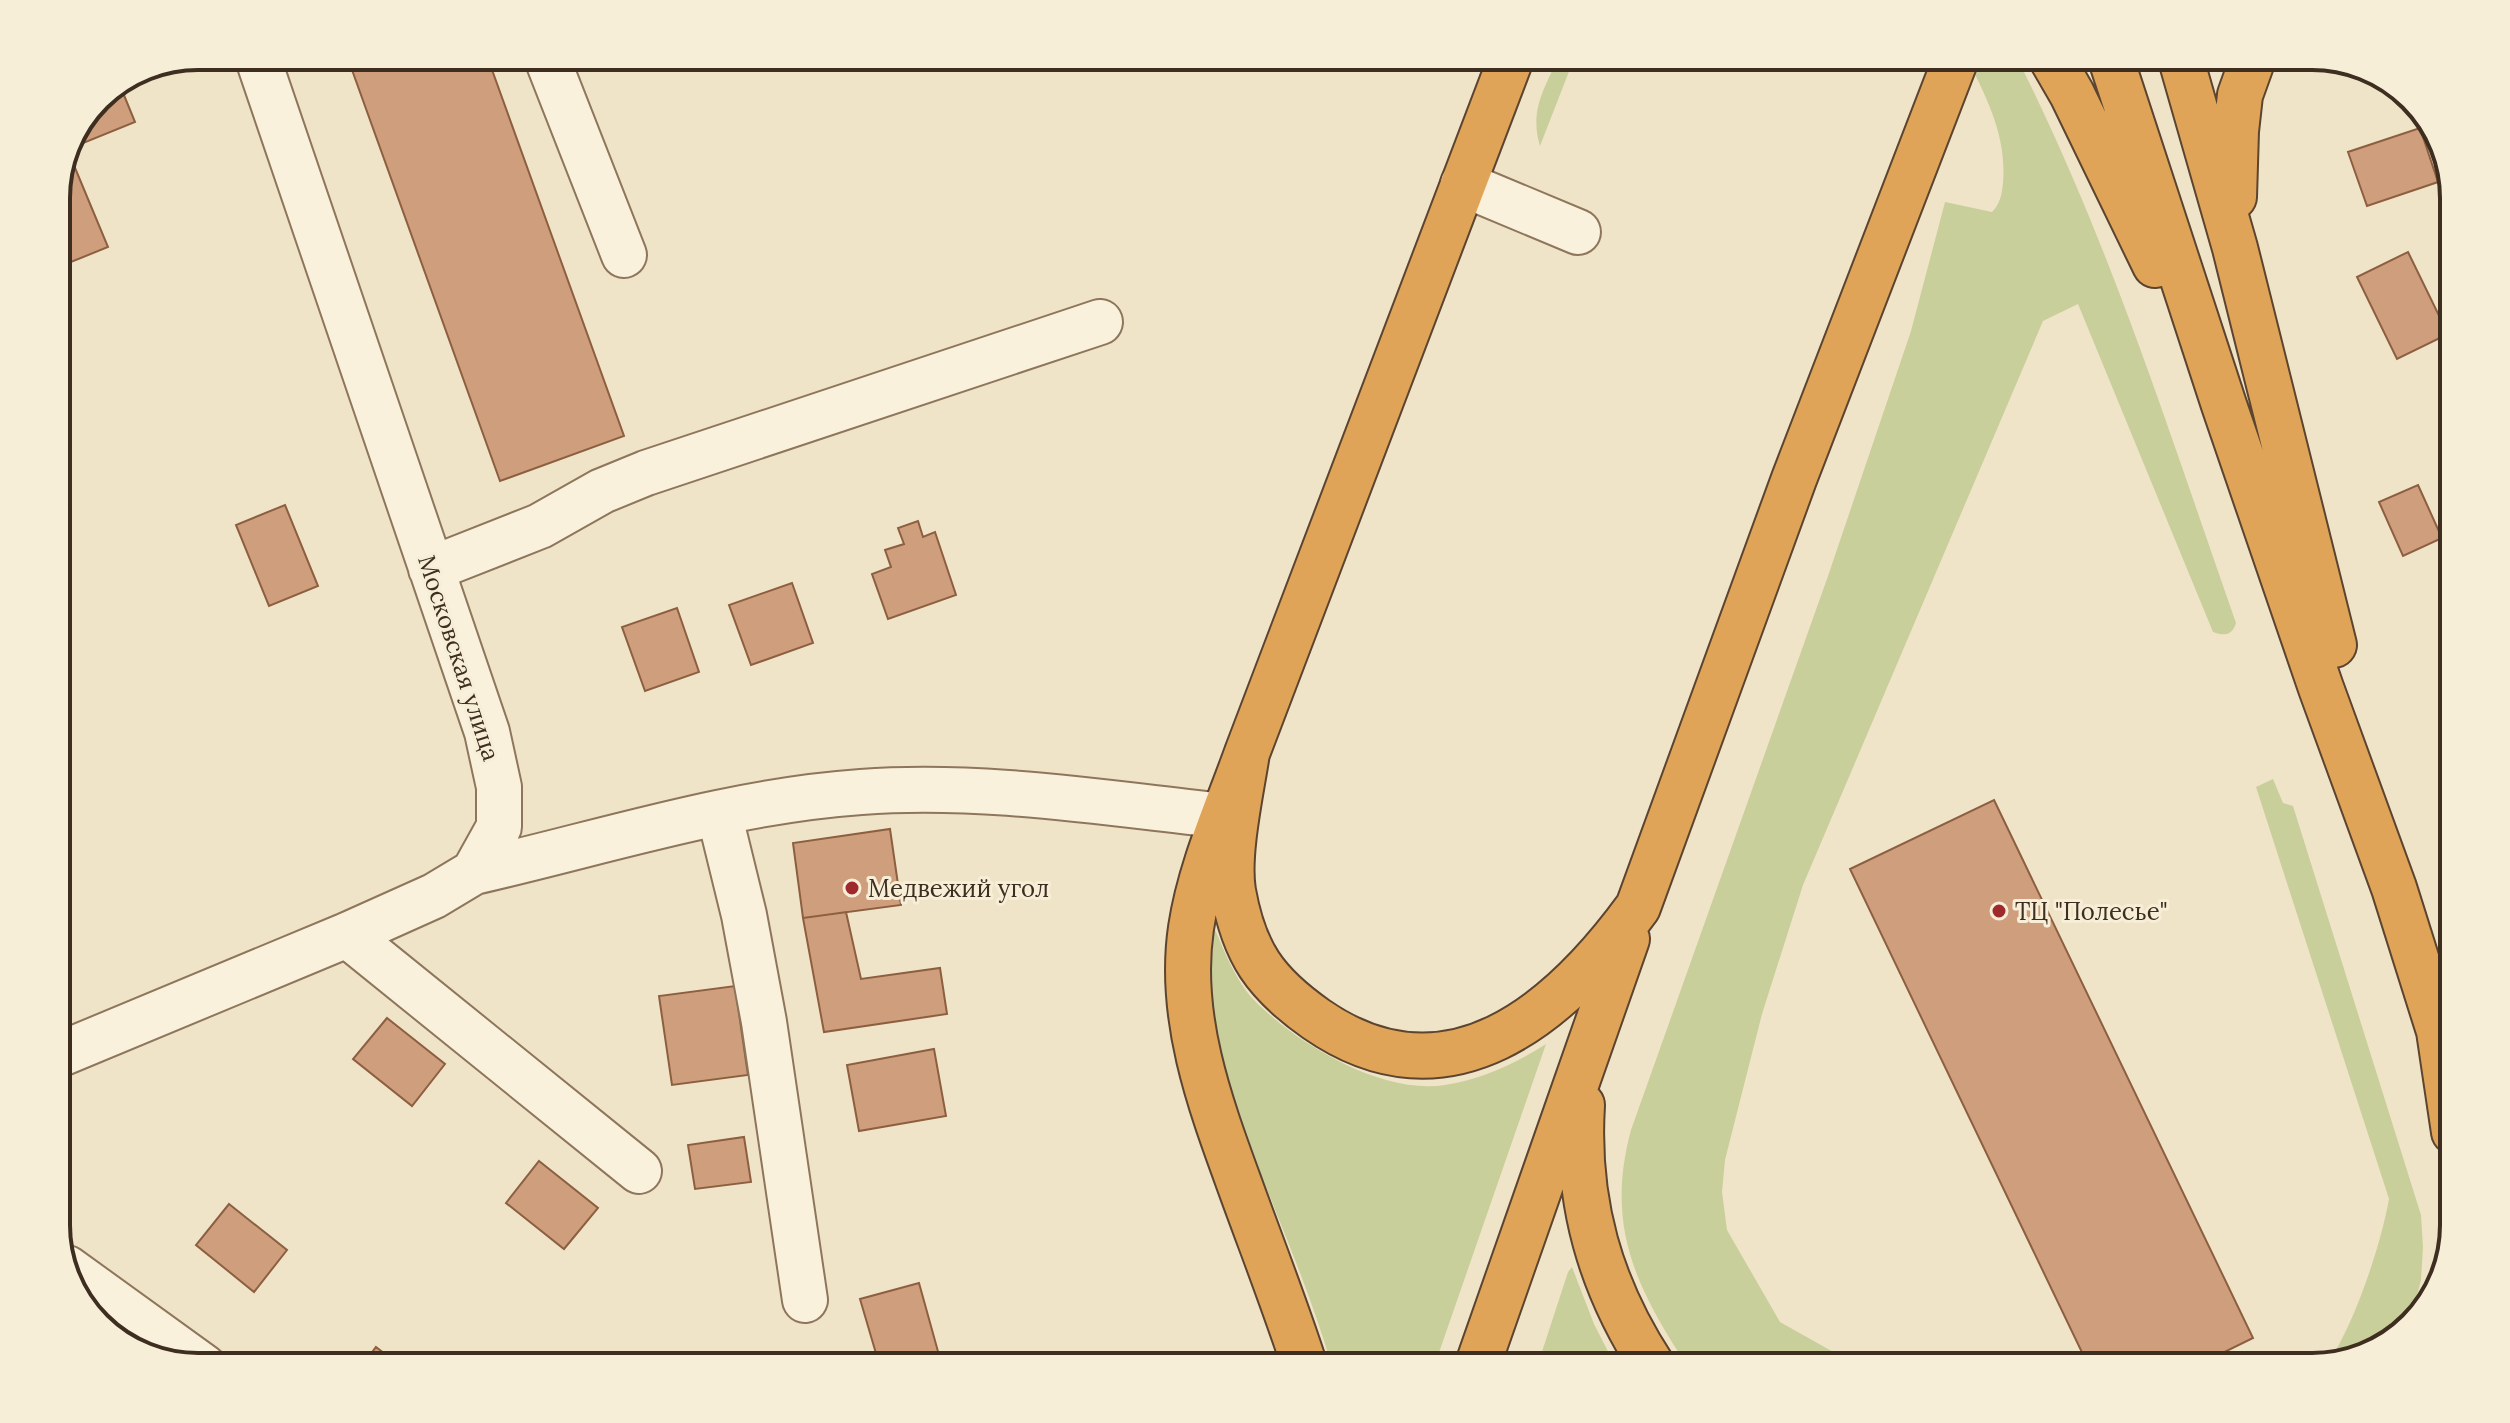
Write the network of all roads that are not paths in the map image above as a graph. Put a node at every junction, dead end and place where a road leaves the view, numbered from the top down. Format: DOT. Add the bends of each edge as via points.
graph roads {
  1 [pos="262,70"];
  2 [pos="551,70"];
  3 [pos="1507,70"];
  4 [pos="1951,70"];
  5 [pos="2058,70"];
  6 [pos="2115,70"];
  7 [pos="2184,70"];
  8 [pos="2249,70"];
  9 [pos="1463,184"];
  10 [pos="1578,232"];
  11 [pos="2235,248"];
  12 [pos="624,255"];
  13 [pos="1100,322"];
  14 [pos="2224,405"];
  15 [pos="431,569"];
  16 [pos="1247,753"];
  17 [pos="719,813"];
  18 [pos="1225,816"];
  19 [pos="474,872"];
  20 [pos="2394,888"];
  21 [pos="1638,907"];
  22 [pos="347,935"];
  23 [pos="2440,1038"];
  24 [pos="70,1050"];
  25 [pos="1585,1058"];
  26 [pos="639,1171"];
  27 [pos="83,1279"];
  28 [pos="805,1300"];
  29 [pos="183,1352"];
  30 [pos="1300,1353"];
  31 [pos="1482,1353"];
  32 [pos="1645,1353"];
  1 -- 15 [label="street, Московская улица"];
  2 -- 12 [label="street"];
  3 -- 9 [label="highway"];
  4 -- 21 [label="highway"];
  5 -- 14 [label="highway"];
  6 -- 14 [label="highway"];
  7 -- 11 [label="highway"];
  8 -- 11 [label="highway" via="2236,131"];
  9 -- 10 [label="street"];
  9 -- 16 [label="highway"];
  11 -- 20 [label="highway"];
  13 -- 15 [label="street" via="646,473 540,526"];
  14 -- 20 [label="highway"];
  15 -- 19 [label="street, Московская улица" via="487,732 499,787 499,827"];
  16 -- 18 [label="highway"];
  16 -- 21 [label="highway" via="1233,859 1239,920 1251,955 1276,987 1342,1037 1414,1057 1448,1054 1501,1036 1585,973"];
  17 -- 18 [label="street" via="861,792 997,791"];
  17 -- 19 [label="street"];
  17 -- 28 [label="street" via="764,1022"];
  18 -- 30 [label="highway" via="1191,927 1191,1015 1214,1116"];
  19 -- 22 [label="street, Московская улица"];
  20 -- 23 [label="highway"];
  21 -- 25 [label="highway"];
  22 -- 24 [label="street, Московская улица"];
  22 -- 26 [label="street"];
  25 -- 31 [label="highway"];
  25 -- 32 [label="highway" via="1580,1162 1587,1211 1613,1296"];
  27 -- 29 [label="street"];
}
